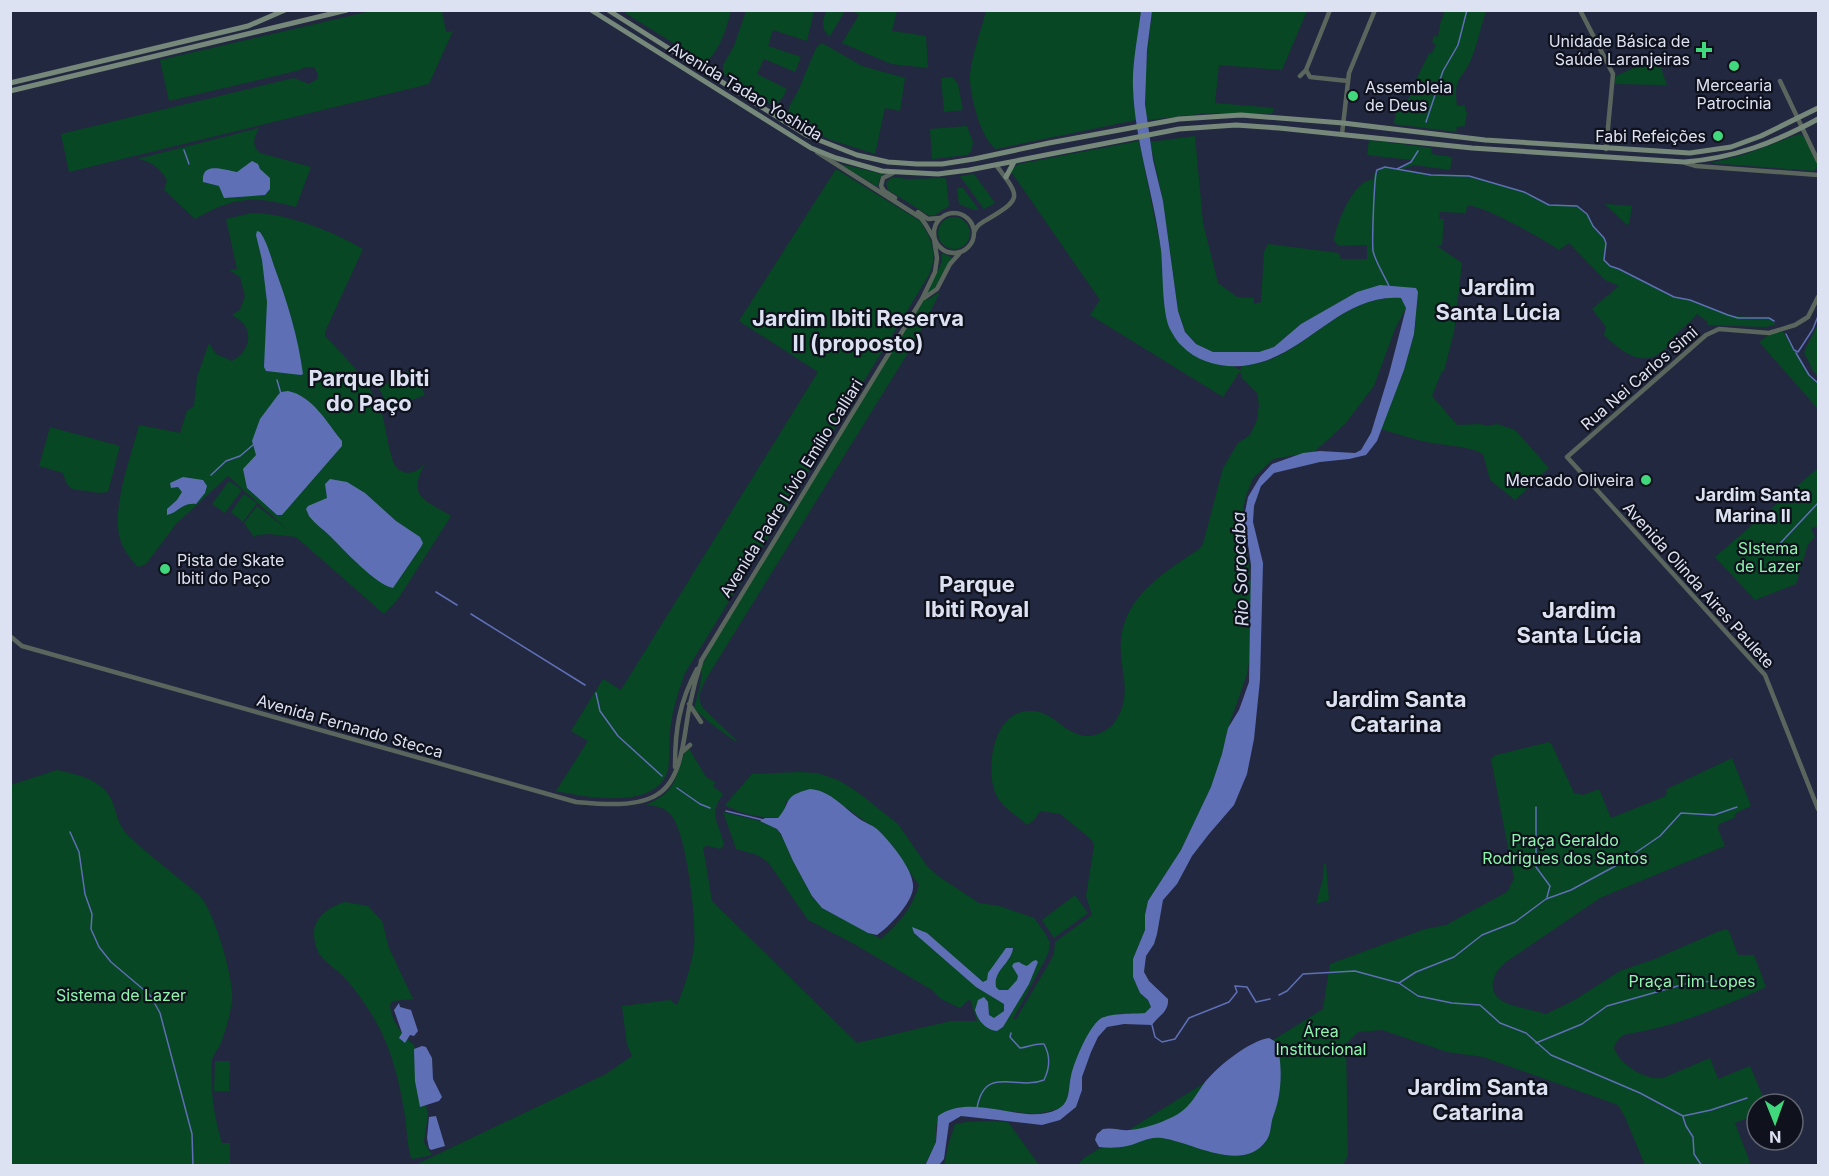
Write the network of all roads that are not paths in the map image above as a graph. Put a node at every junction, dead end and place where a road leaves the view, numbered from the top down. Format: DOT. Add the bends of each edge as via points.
graph roads {
  1 [pos="285,10"];
  2 [pos="335,10"];
  3 [pos="347,10"];
  4 [pos="591,10"];
  5 [pos="608,10"];
  6 [pos="1330,10"];
  7 [pos="1375,10"];
  8 [pos="1580,10"];
  9 [pos="329,15"];
  10 [pos="1306,70"];
  11 [pos="1300,76"];
  12 [pos="1347,81"];
  13 [pos="1780,81"];
  14 [pos="10,83"];
  15 [pos="10,91"];
  16 [pos="1818,108"];
  17 [pos="1798,119"];
  18 [pos="1818,119"];
  19 [pos="1343,123"];
  20 [pos="1803,128"];
  21 [pos="1342,134"];
  22 [pos="1477,139"];
  23 [pos="811,148"];
  24 [pos="1479,148"];
  25 [pos="1606,149"];
  26 [pos="989,156"];
  27 [pos="1015,160"];
  28 [pos="1818,161"];
  29 [pos="1684,162"];
  30 [pos="996,165"];
  31 [pos="898,172"];
  32 [pos="1818,175"];
  33 [pos="1006,177"];
  34 [pos="940,218"];
  35 [pos="974,232"];
  36 [pos="934,240"];
  37 [pos="963,251"];
  38 [pos="1818,297"];
  39 [pos="922,300"];
  40 [pos="1567,457"];
  41 [pos="10,636"];
  42 [pos="702,659"];
  43 [pos="689,704"];
  44 [pos="701,722"];
  45 [pos="690,745"];
  46 [pos="682,752"];
  47 [pos="675,770"];
  48 [pos="1818,808"];
  1 -- 14 [label="main road" via="248,26"];
  2 -- 9 [label="main road"];
  3 -- 9 [label="main road"];
  4 -- 23 [label="main road, Avenida Tadao Yoshida"];
  5 -- 26 [label="main road, Avenida Tadao Yoshida" via="828,145 888,162 917,164"];
  6 -- 10 [label="street"];
  7 -- 12 [label="street"];
  8 -- 25 [label="street" via="1613,74"];
  9 -- 15 [label="main road"];
  10 -- 11 [label="street"];
  10 -- 12 [label="street" via="1310,77"];
  12 -- 19 [label="street"];
  13 -- 17 [label="street"];
  16 -- 17 [label="main road, Avenida Tadao Yoshida"];
  17 -- 20 [label="street"];
  17 -- 25 [label="main road, Avenida Tadao Yoshida" via="1741,143 1702,152"];
  18 -- 20 [label="main road, Avenida Tadao Yoshida"];
  19 -- 21 [label="street"];
  19 -- 22 [label="main road, Avenida Tadao Yoshida"];
  19 -- 26 [label="main road, Avenida Tadao Yoshida" via="1275,116 1179,119"];
  20 -- 28 [label="street"];
  20 -- 29 [label="main road, Avenida Tadao Yoshida" via="1738,154"];
  21 -- 24 [label="main road, Avenida Tadao Yoshida"];
  21 -- 27 [label="main road, Avenida Tadao Yoshida" via="1233,126 1179,129"];
  22 -- 24 [label="main road"];
  22 -- 25 [label="main road, Avenida Tadao Yoshida"];
  23 -- 31 [label="main road, Avenida Tadao Yoshida" via="863,166"];
  23 -- 36 [label="street" via="921,218"];
  24 -- 29 [label="main road, Avenida Tadao Yoshida"];
  26 -- 30 [label="main road"];
  27 -- 30 [label="main road, Avenida Tadao Yoshida"];
  27 -- 33 [label="main road"];
  29 -- 32 [label="street"];
  30 -- 31 [label="main road, Avenida Tadao Yoshida" via="938,174"];
  30 -- 33 [label="street"];
  31 -- 34 [label="street" via="883,178 884,191 928,219"];
  33 -- 35 [label="street" via="1013,190 1013,201"];
  34 -- 35 [label="street" via="950,213 962,214 971,221"];
  34 -- 36 [label="street" via="934,228"];
  35 -- 37 [label="street"];
  36 -- 37 [label="street" via="948,252"];
  36 -- 39 [label="street, Avenida Padre Lívio Emílio Calliari" via="937,267"];
  37 -- 39 [label="street, Avenida Padre Lívio Emílio Calliari" via="950,264 937,289"];
  38 -- 40 [label="street, Rua Nei Carlos Simi" via="1808,317 1795,325 1770,332 1712,331"];
  39 -- 42 [label="street, Avenida Padre Lívio Emílio Calliari"];
  40 -- 48 [label="street, Avenida Olinda Aires Paulete" via="1765,675"];
  41 -- 47 [label="street, Avenida Fernando Stecca" via="22,646 576,802 637,802 658,795"];
  42 -- 43 [label="street, Avenida Padre Lívio Emílio Calliari"];
  42 -- 47 [label="street, Avenida Padre Lívio Emílio Calliari" via="681,705"];
  43 -- 44 [label="street"];
  43 -- 46 [label="street, Avenida Padre Lívio Emílio Calliari"];
  45 -- 46 [label="street"];
  46 -- 47 [label="street, Avenida Fernando Stecca"];
}
